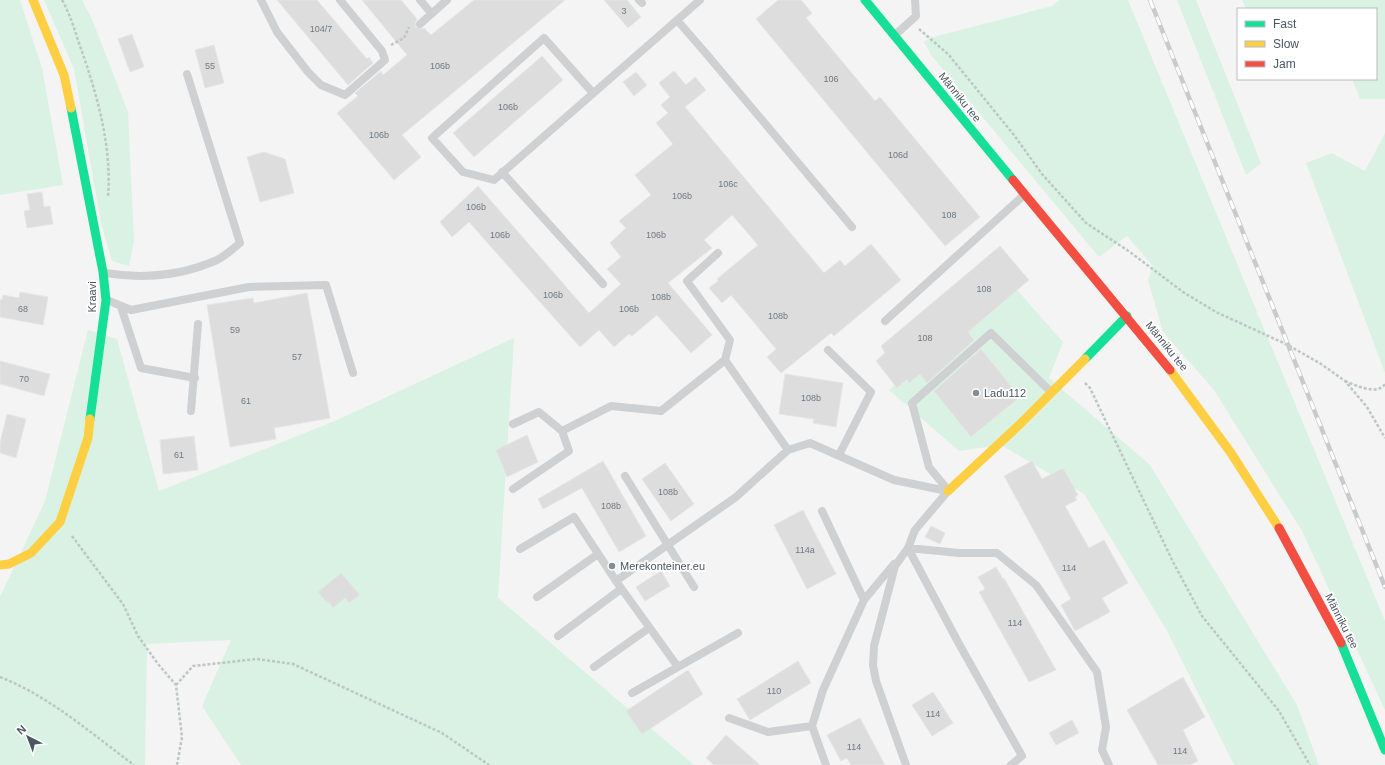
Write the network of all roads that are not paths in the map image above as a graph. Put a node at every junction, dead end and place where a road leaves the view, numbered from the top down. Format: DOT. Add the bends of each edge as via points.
graph roads {
  1 [pos="33,0"];
  2 [pos="261,0"];
  3 [pos="340,0"];
  4 [pos="420,0"];
  5 [pos="447,0"];
  6 [pos="700,0"];
  7 [pos="865,0"];
  8 [pos="915,0"];
  9 [pos="431,13"];
  10 [pos="677,20"];
  11 [pos="420,24"];
  12 [pos="894,35"];
  13 [pos="187,74"];
  14 [pos="593,93"];
  15 [pos="502,172"];
  16 [pos="1025,194"];
  17 [pos="852,227"];
  18 [pos="718,252"];
  19 [pos="103,272"];
  20 [pos="603,284"];
  21 [pos="106,300"];
  22 [pos="121,307"];
  23 [pos="1127,316"];
  24 [pos="885,321"];
  25 [pos="198,324"];
  26 [pos="828,350"];
  27 [pos="725,360"];
  28 [pos="353,372"];
  29 [pos="195,378"];
  30 [pos="1052,392"];
  31 [pos="191,411"];
  32 [pos="513,424"];
  33 [pos="562,431"];
  34 [pos="788,450"];
  35 [pos="839,455"];
  36 [pos="625,476"];
  37 [pos="513,489"];
  38 [pos="948,491"];
  39 [pos="822,511"];
  40 [pos="666,544"];
  41 [pos="908,548"];
  42 [pos="520,549"];
  43 [pos="598,554"];
  44 [pos="5,564"];
  45 [pos="0,570"];
  46 [pos="616,581"];
  47 [pos="694,587"];
  48 [pos="621,589"];
  49 [pos="537,597"];
  50 [pos="864,600"];
  51 [pos="649,628"];
  52 [pos="738,633"];
  53 [pos="558,636"];
  54 [pos="594,667"];
  55 [pos="678,667"];
  56 [pos="632,693"];
  57 [pos="729,718"];
  58 [pos="812,726"];
  59 [pos="1385,750"];
  60 [pos="826,765"];
  61 [pos="906,765"];
  62 [pos="1011,765"];
  63 [pos="1109,765"];
  1 -- 19 [label="street, Kraavi" via="64,76"];
  2 -- 3 [label="lane" via="276,32 308,72 321,85 345,94 385,60 382,51"];
  4 -- 9 [label="lane"];
  5 -- 9 [label="lane"];
  6 -- 10 [label="lane"];
  7 -- 12 [label="street, Männiku tee"];
  8 -- 12 [label="lane" via="912,19"];
  9 -- 11 [label="lane"];
  10 -- 14 [label="lane"];
  10 -- 17 [label="lane"];
  12 -- 16 [label="street, Männiku tee"];
  13 -- 19 [label="lane" via="240,244 218,259 174,274 129,276"];
  14 -- 15 [label="lane"];
  14 -- 15 [label="lane" via="544,38 432,138 463,172 494,180"];
  15 -- 20 [label="lane"];
  16 -- 23 [label="street, Männiku tee"];
  16 -- 24 [label="lane"];
  18 -- 27 [label="lane" via="687,281 730,340"];
  19 -- 21 [label="street, Kraavi"];
  21 -- 22 [label="lane"];
  21 -- 44 [label="street, Kraavi" via="88,438 60,522 31,553"];
  22 -- 28 [label="lane" via="131,310 249,287 326,285"];
  22 -- 29 [label="lane" via="141,368"];
  23 -- 30 [label="street"];
  23 -- 59 [label="street, Männiku tee" via="1176,376 1270,512 1343,647"];
  25 -- 29 [label="lane"];
  26 -- 35 [label="lane" via="871,392"];
  27 -- 33 [label="lane" via="661,411 611,406"];
  27 -- 34 [label="lane"];
  29 -- 31 [label="lane"];
  30 -- 38 [label="street"];
  30 -- 38 [label="lane" via="991,333 912,403 929,467"];
  32 -- 33 [label="lane" via="539,412"];
  33 -- 37 [label="lane" via="569,451"];
  34 -- 35 [label="lane" via="810,443"];
  34 -- 40 [label="lane" via="736,497"];
  35 -- 38 [label="lane" via="894,480"];
  36 -- 40 [label="lane"];
  38 -- 41 [label="lane" via="915,530"];
  39 -- 50 [label="lane"];
  40 -- 46 [label="lane"];
  40 -- 47 [label="lane"];
  41 -- 50 [label="lane"];
  41 -- 61 [label="lane" via="895,566 874,646 873,665 876,681"];
  41 -- 62 [label="lane" via="1022,756"];
  41 -- 63 [label="lane" via="959,553 997,553 1036,584 1097,672 1106,727 1102,750"];
  42 -- 43 [label="lane" via="574,517"];
  43 -- 46 [label="lane"];
  43 -- 49 [label="lane"];
  44 -- 45 [label="lane"];
  46 -- 48 [label="lane"];
  48 -- 51 [label="lane"];
  48 -- 53 [label="lane"];
  50 -- 58 [label="lane" via="826,684"];
  51 -- 54 [label="lane"];
  51 -- 55 [label="lane"];
  52 -- 55 [label="lane"];
  55 -- 56 [label="lane"];
  57 -- 58 [label="lane" via="768,732"];
  58 -- 60 [label="lane"];
}
